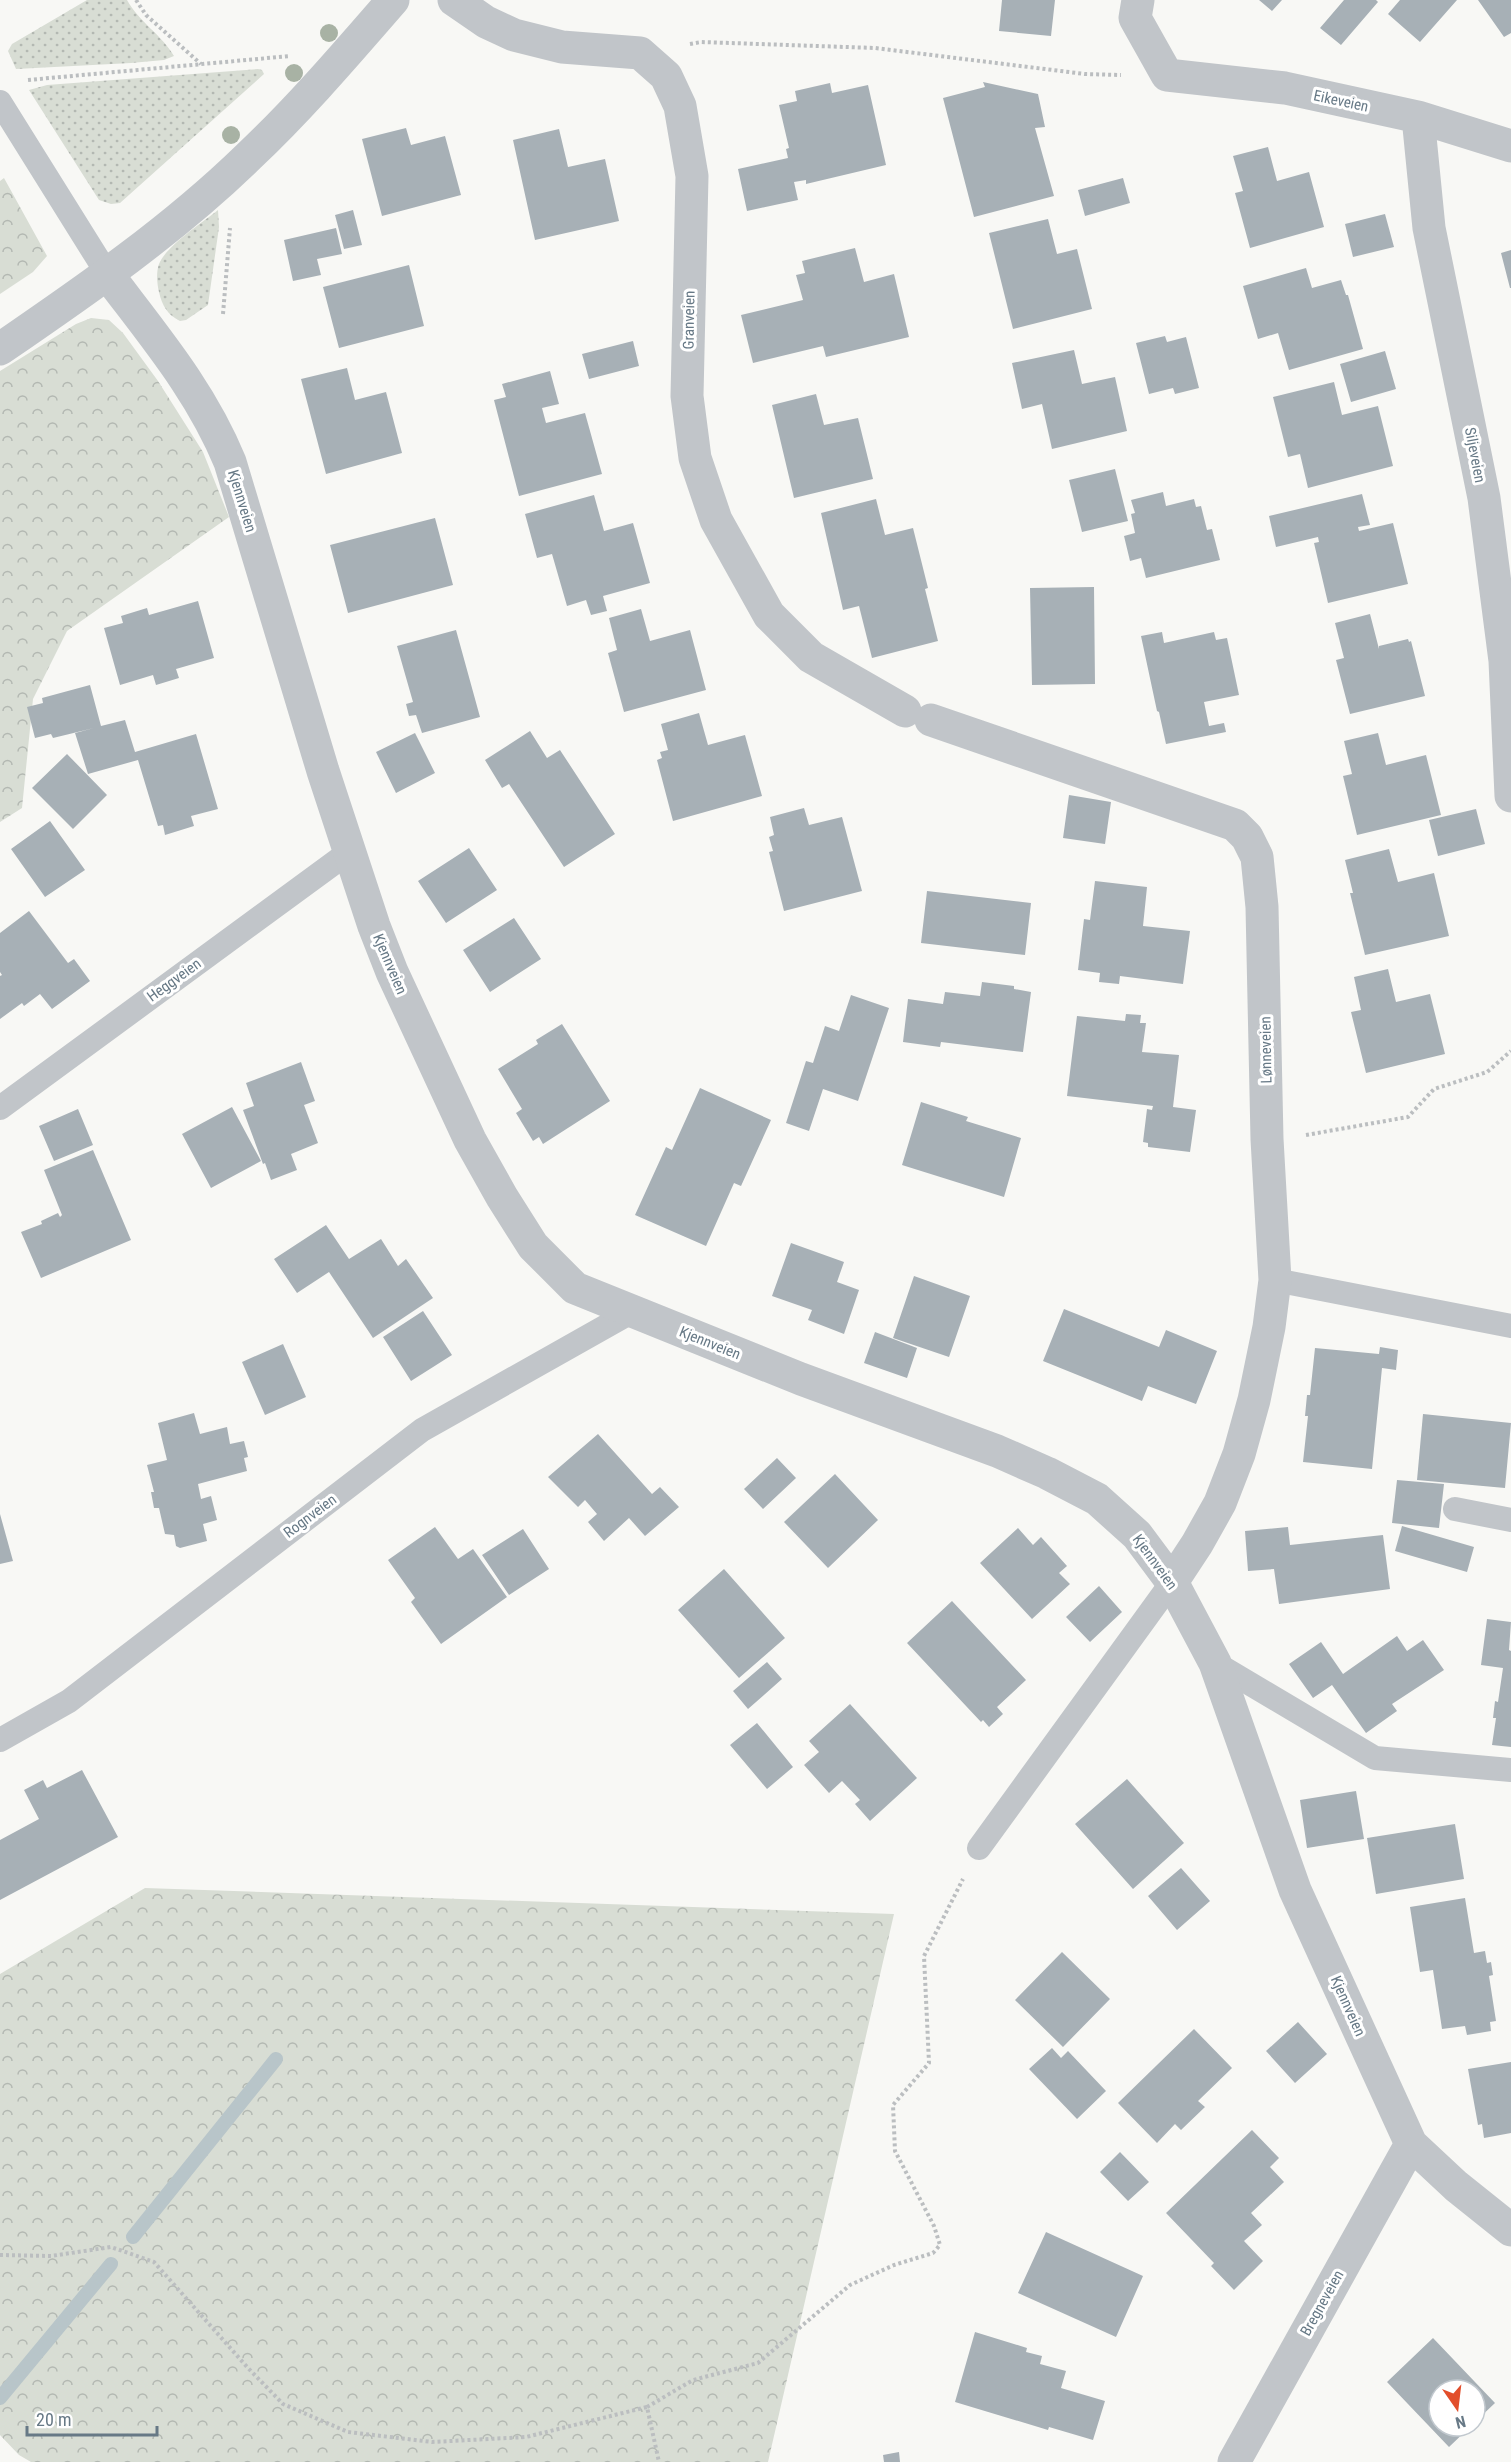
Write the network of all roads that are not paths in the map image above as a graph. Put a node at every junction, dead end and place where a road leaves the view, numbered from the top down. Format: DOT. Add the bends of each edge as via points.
graph roads {
  1 [pos="393,0"];
  2 [pos="454,0"];
  3 [pos="1138,0"];
  4 [pos="0,102"];
  5 [pos="1418,117"];
  6 [pos="1511,146"];
  7 [pos="108,275"];
  8 [pos="0,349"];
  9 [pos="918,716"];
  10 [pos="1511,796"];
  11 [pos="349,852"];
  12 [pos="0,1108"];
  13 [pos="1275,1280"];
  14 [pos="633,1311"];
  15 [pos="1511,1326"];
  16 [pos="1455,1509"];
  17 [pos="1511,1520"];
  18 [pos="1172,1582"];
  19 [pos="1215,1663"];
  20 [pos="0,1740"];
  21 [pos="1511,1770"];
  22 [pos="979,1848"];
  23 [pos="1411,2144"];
  24 [pos="1511,2230"];
  25 [pos="1234,2462"];
  1 -- 7 [label="street" via="247,159"];
  2 -- 9 [label="street, Granveien" via="514,35 562,46 640,53 666,76 680,106 692,176 687,396 695,458 716,520 769,615 811,657"];
  3 -- 5 [label="street, Eikeveien" via="1135,18 1167,75 1285,88"];
  4 -- 7 [label="lane"];
  5 -- 6 [label="street, Eikeveien"];
  5 -- 10 [label="street, Siljeveien" via="1429,228 1484,498 1505,661"];
  7 -- 8 [label="street"];
  7 -- 11 [label="street, Kjennveien" via="198,396 216,428 230,462"];
  9 -- 13 [label="street, Lønneveien" via="1201,811 1235,825 1247,837 1257,857 1262,907 1267,1139"];
  11 -- 12 [label="lane, Heggveien"];
  11 -- 14 [label="street, Kjennveien" via="392,972 470,1140 502,1197 533,1246 576,1288"];
  13 -- 15 [label="lane"];
  13 -- 18 [label="street, Lønneveien" via="1254,1400 1239,1454 1220,1503"];
  14 -- 18 [label="street, Kjennveien" via="1047,1473 1097,1499 1137,1535"];
  14 -- 20 [label="lane, Rognveien" via="422,1430 69,1701"];
  16 -- 17 [label="lane"];
  18 -- 19 [label="street, Kjennveien"];
  18 -- 22 [label="lane"];
  19 -- 21 [label="lane" via="1375,1758"];
  19 -- 23 [label="street, Kjennveien" via="1295,1890"];
  23 -- 24 [label="street, Kjennveien"];
  23 -- 25 [label="street, Bregneveien"];
}
